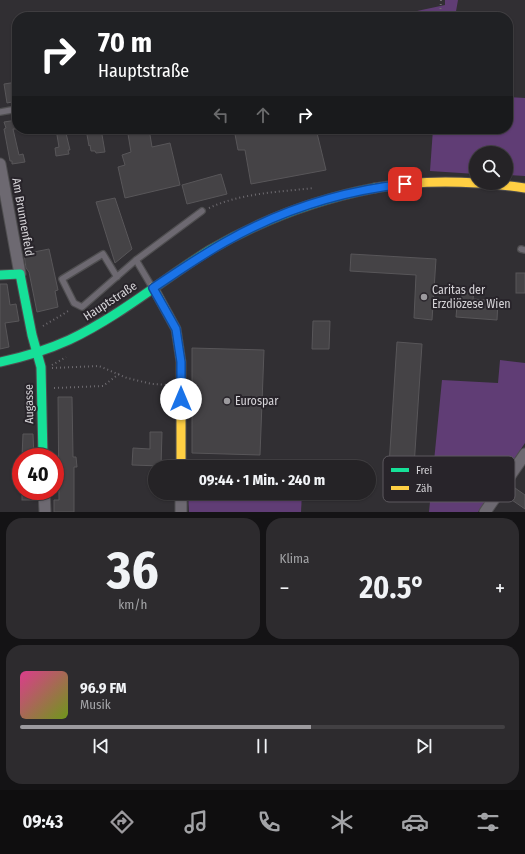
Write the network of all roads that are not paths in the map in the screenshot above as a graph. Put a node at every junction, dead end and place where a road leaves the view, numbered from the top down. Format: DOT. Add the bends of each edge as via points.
graph roads {
  1 [pos="12,110"];
  2 [pos="0,112"];
  3 [pos="0,164"];
  4 [pos="525,188"];
  5 [pos="202,211"];
  6 [pos="136,260"];
  7 [pos="20,274"];
  8 [pos="0,275"];
  9 [pos="117,277"];
  10 [pos="153,288"];
  11 [pos="37,352"];
  12 [pos="0,362"];
  13 [pos="43,448"];
  14 [pos="525,454"];
  15 [pos="181,460"];
  16 [pos="515,468"];
  17 [pos="44,500"];
  18 [pos="181,500"];
  19 [pos="492,502"];
  20 [pos="45,512"];
  21 [pos="181,512"];
  22 [pos="485,512"];
  1 -- 2 [label="lane"];
  3 -- 7 [label="street, Am Brunnenfeld"];
  4 -- 10 [label="main road, Hauptstraße" via="461,182 421,182 374,187 322,200 275,217 224,242"];
  5 -- 6 [label="lane"];
  6 -- 9 [label="lane"];
  6 -- 10 [label="lane"];
  7 -- 8 [label="main road"];
  7 -- 11 [label="main road, Augasse"];
  9 -- 9 [label="lane" via="103,254 62,279 74,303 82,307"];
  10 -- 11 [label="main road, Hauptstraße" via="92,327"];
  10 -- 15 [label="main road" via="176,329 181,362"];
  11 -- 12 [label="main road, Hauptstraße"];
  11 -- 13 [label="main road, Augasse" via="41,367"];
  14 -- 16 [label="street"];
  17 -- 20 [label="street"];
  18 -- 21 [label="street"];
  19 -- 22 [label="street"];
}
